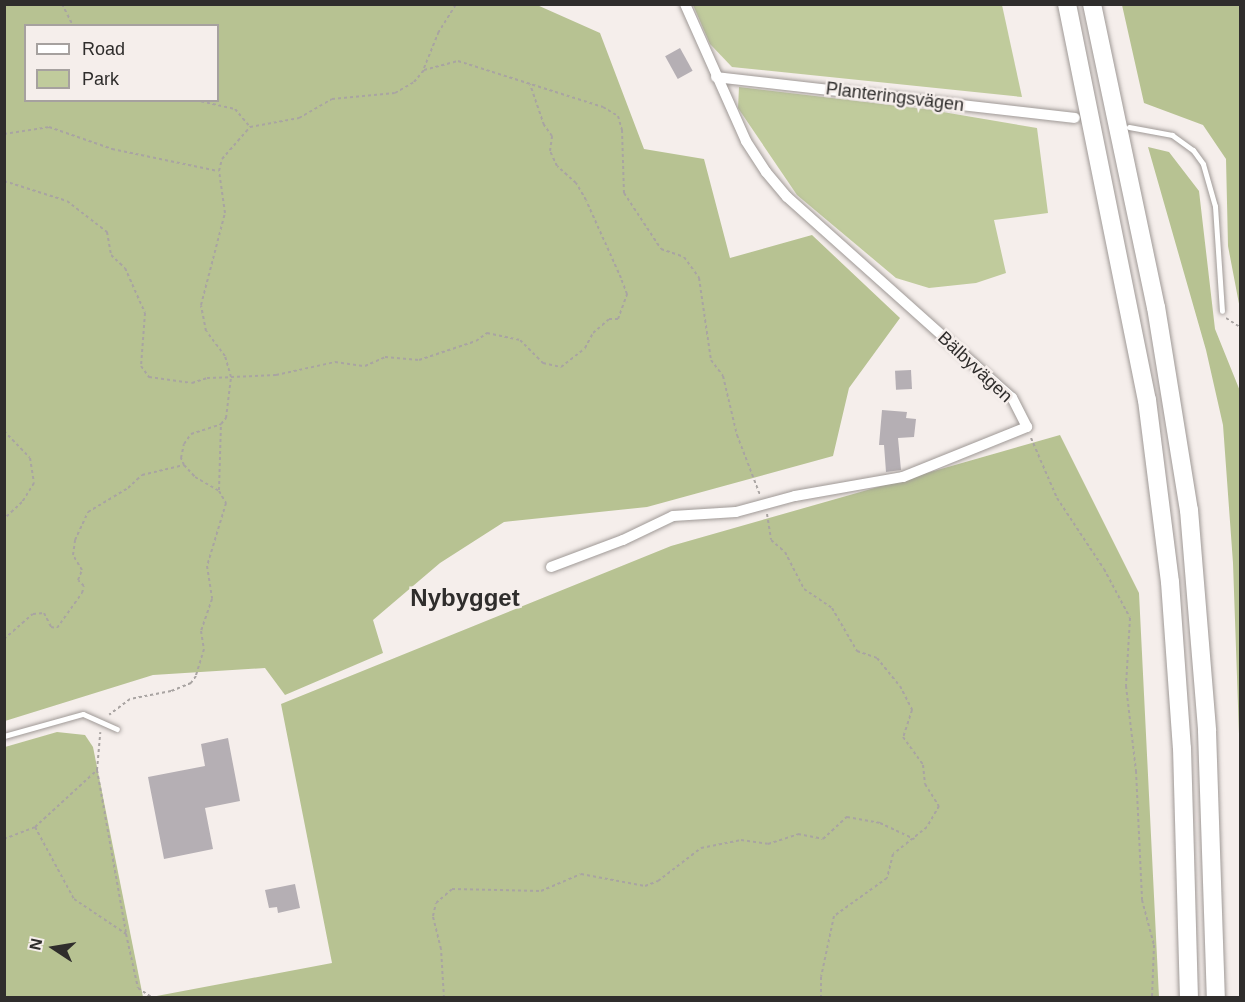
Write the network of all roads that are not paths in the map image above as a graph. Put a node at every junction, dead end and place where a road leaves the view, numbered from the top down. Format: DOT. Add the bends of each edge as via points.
graph roads {
  1 [pos="685,4"];
  2 [pos="1067,4"];
  3 [pos="1092,4"];
  4 [pos="716,77"];
  5 [pos="1075,118"];
  6 [pos="1130,127"];
  7 [pos="1222,310"];
  8 [pos="551,567"];
  9 [pos="117,729"];
  10 [pos="4,736"];
  11 [pos="1189,998"];
  12 [pos="1216,998"];
  1 -- 4 [label="street, Bälbyvägen"];
  2 -- 11 [label="highway" via="1147,400 1170,582 1182,748"];
  3 -- 12 [label="highway" via="1156,307 1189,510 1207,731"];
  4 -- 5 [label="street, Planteringsvägen"];
  4 -- 8 [label="street, Bälbyvägen" via="746,141 779,188 1012,398 1027,427 903,477 736,512 673,516"];
  6 -- 7 [label="lane" via="1172,135 1203,164 1215,206"];
  9 -- 10 [label="lane" via="83,714"];
}
